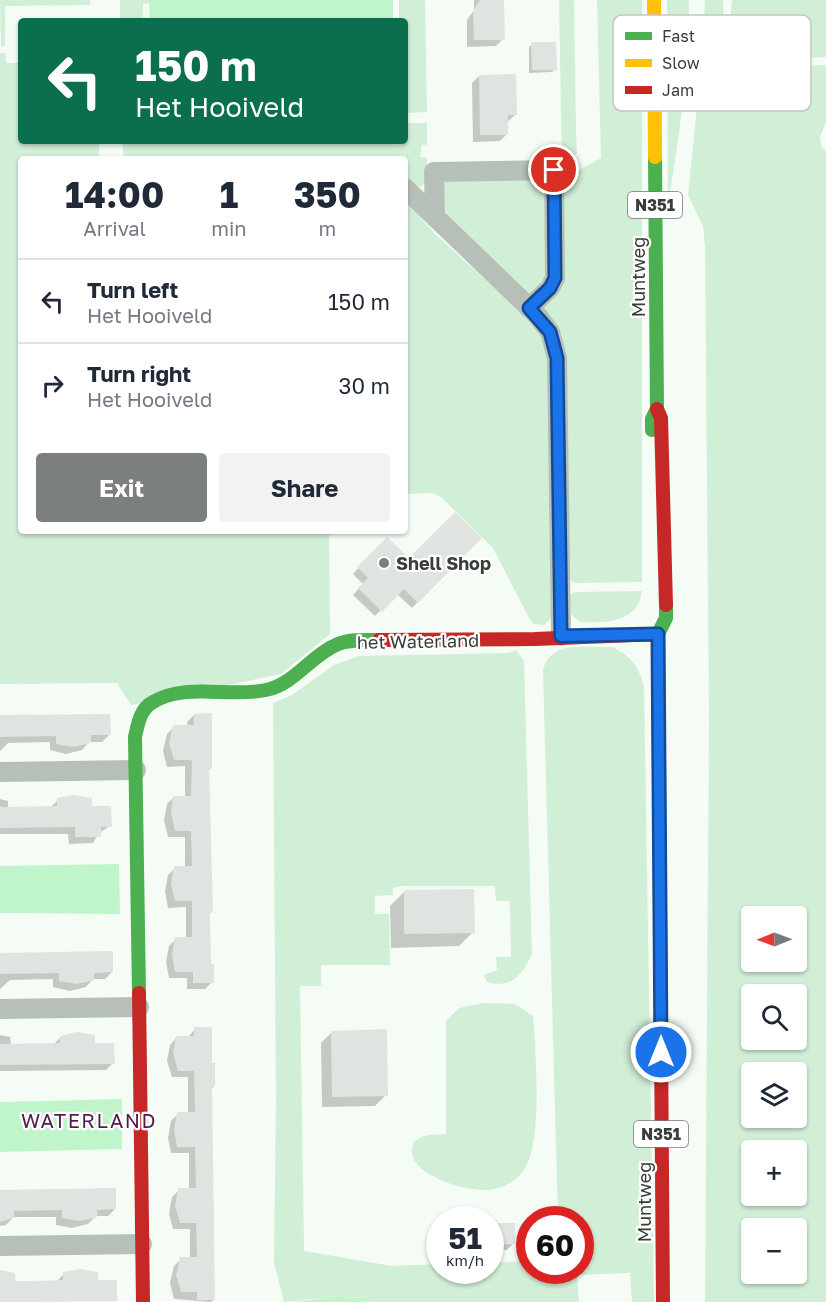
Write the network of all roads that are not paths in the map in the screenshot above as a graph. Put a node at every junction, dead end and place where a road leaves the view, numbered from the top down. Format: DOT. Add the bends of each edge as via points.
graph roads {
  1 [pos="654,0"];
  2 [pos="654,15"];
  3 [pos="655,111"];
  4 [pos="408,191"];
  5 [pos="435,217"];
  6 [pos="529,308"];
  7 [pos="657,409"];
  8 [pos="649,513"];
  9 [pos="649,618"];
  10 [pos="658,634"];
  11 [pos="561,636"];
  12 [pos="136,770"];
  13 [pos="0,772"];
  14 [pos="139,1007"];
  15 [pos="0,1009"];
  16 [pos="142,1244"];
  17 [pos="0,1246"];
  18 [pos="143,1302"];
  19 [pos="663,1302"];
  1 -- 2 [label="main road, Muntweg / N351"];
  3 -- 7 [label="main road, Muntweg / N351"];
  4 -- 5 [label="street"];
  5 -- 6 [label="street"];
  5 -- 6 [label="street" via="434,172 554,170 555,278"];
  6 -- 11 [label="street" via="550,332 557,358"];
  7 -- 8 [label="main road, Muntweg / N351" via="652,419"];
  7 -- 10 [label="main road, Muntweg / N351" via="661,418 666,618"];
  9 -- 10 [label="main road, Muntweg / N351"];
  10 -- 11 [label="main road, het Waterland"];
  10 -- 19 [label="main road, Muntweg / N351"];
  11 -- 12 [label="main road, het Waterland" via="342,642 271,689 162,696 149,702 138,718"];
  12 -- 13 [label="street"];
  12 -- 14 [label="main road, het Waterland"];
  14 -- 15 [label="street"];
  14 -- 16 [label="main road, het Waterland"];
  16 -- 17 [label="street"];
  16 -- 18 [label="main road, het Waterland"];
}
